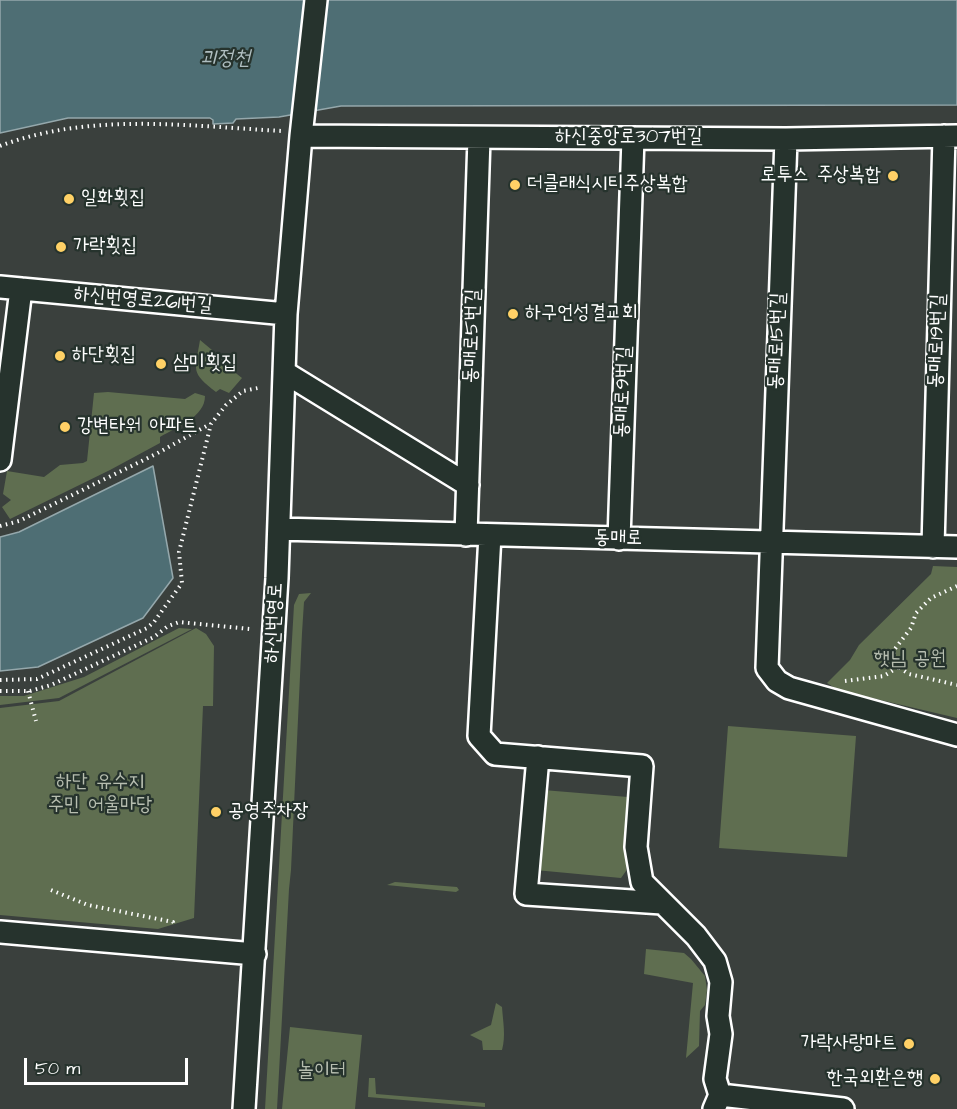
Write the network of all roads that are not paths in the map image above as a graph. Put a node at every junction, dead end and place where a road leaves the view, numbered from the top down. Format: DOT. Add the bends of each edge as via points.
graph roads {
  1 [pos="316,0"];
  2 [pos="295,134"];
  3 [pos="950,136"];
  4 [pos="479,138"];
  5 [pos="633,138"];
  6 [pos="786,139"];
  7 [pos="10,288"];
  8 [pos="286,314"];
  9 [pos="285,372"];
  10 [pos="0,460"];
  11 [pos="468,485"];
  12 [pos="279,529"];
  13 [pos="466,535"];
  14 [pos="490,535"];
  15 [pos="619,539"];
  16 [pos="770,543"];
  17 [pos="933,547"];
  18 [pos="957,547"];
  19 [pos="957,735"];
  20 [pos="538,757"];
  21 [pos="662,903"];
  22 [pos="0,932"];
  23 [pos="255,954"];
  24 [pos="717,1102"];
  25 [pos="244,1109"];
  26 [pos="843,1109"];
  1 -- 2 [label="street, 하신번영로"];
  2 -- 4 [label="street, 하신중앙로307번길"];
  2 -- 8 [label="street, 하신번영로"];
  3 -- 6 [label="street, 하신중앙로307번길"];
  3 -- 17 [label="street, 동매로19번길"];
  4 -- 5 [label="street, 하신중앙로307번길"];
  4 -- 11 [label="street, 동매로5번길"];
  5 -- 6 [label="street, 하신중앙로307번길"];
  5 -- 15 [label="street, 동매로9번길"];
  6 -- 16 [label="street, 동매로15번길"];
  7 -- 8 [label="street, 하신번영로261번길"];
  7 -- 10 [label="street"];
  8 -- 9 [label="street, 하신번영로"];
  9 -- 11 [label="street"];
  9 -- 12 [label="street, 하신번영로"];
  11 -- 13 [label="street, 동매로5번길"];
  12 -- 13 [label="street, 동매로"];
  12 -- 23 [label="street, 하신번영로"];
  13 -- 14 [label="street, 동매로"];
  14 -- 15 [label="street, 동매로"];
  14 -- 20 [label="street" via="479,736 495,754"];
  15 -- 16 [label="street, 동매로"];
  16 -- 17 [label="street, 동매로"];
  16 -- 19 [label="street, 동매로15번길" via="767,668 777,681 789,688"];
  17 -- 18 [label="street, 동매로"];
  20 -- 21 [label="street" via="642,766 636,847 642,882"];
  20 -- 21 [label="street" via="526,894"];
  21 -- 24 [label="street" via="715,961 721,982"];
  22 -- 23 [label="street"];
  23 -- 25 [label="street, 하신번영로"];
  24 -- 26 [label="street"];
}
